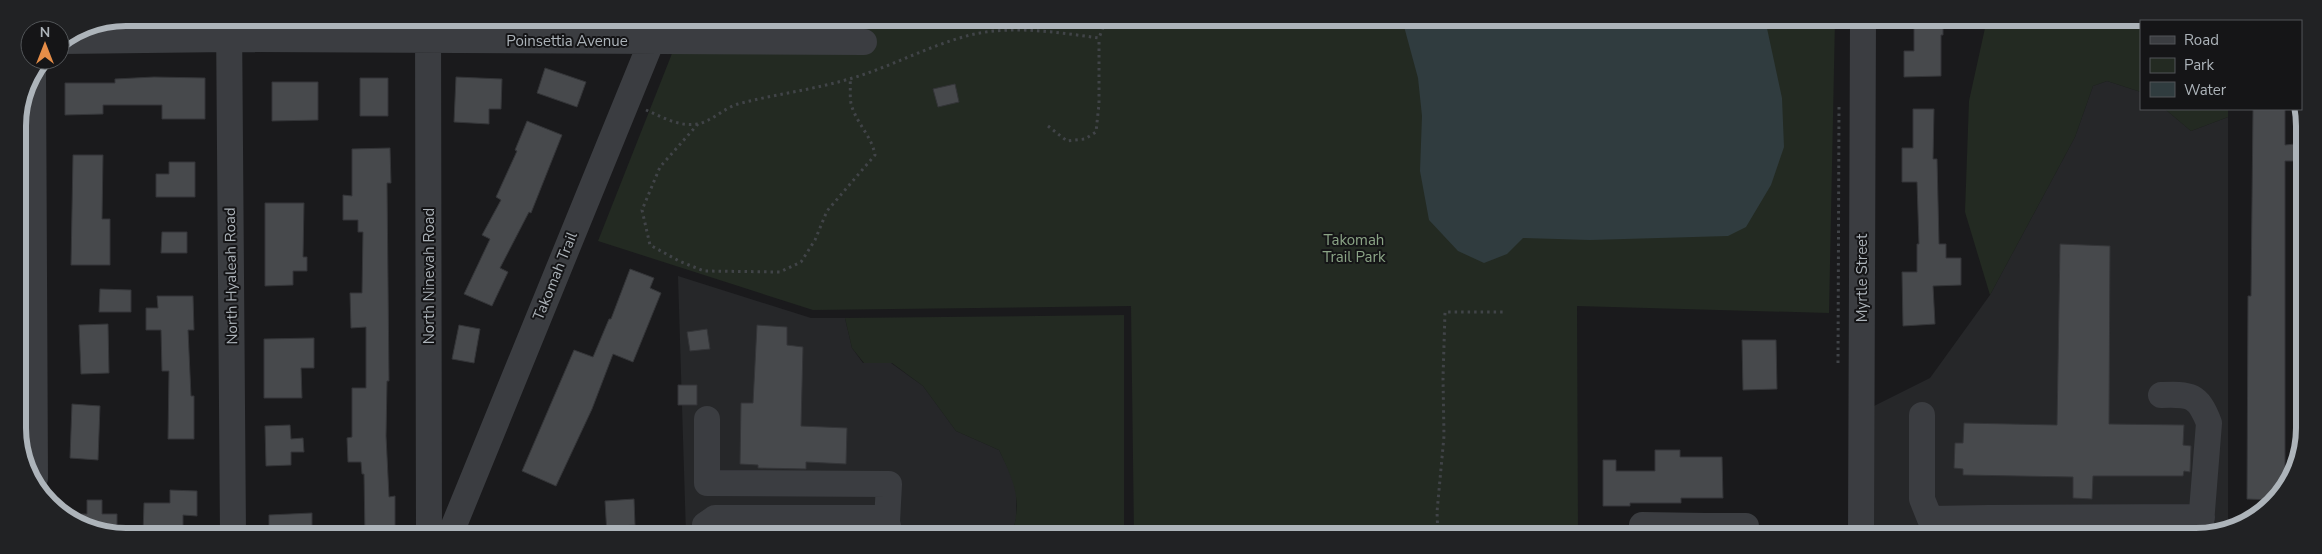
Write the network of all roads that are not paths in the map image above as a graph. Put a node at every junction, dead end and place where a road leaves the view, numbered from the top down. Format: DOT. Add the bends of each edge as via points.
graph roads {
  1 [pos="1863,26"];
  2 [pos="229,28"];
  3 [pos="428,29"];
  4 [pos="656,30"];
  5 [pos="76,40"];
  6 [pos="864,42"];
  7 [pos="34,88"];
  8 [pos="2161,395"];
  9 [pos="1922,415"];
  10 [pos="707,419"];
  11 [pos="35,468"];
  12 [pos="707,483"];
  13 [pos="1642,525"];
  14 [pos="1746,526"];
  15 [pos="1988,527"];
  16 [pos="2201,527"];
  17 [pos="233,528"];
  18 [pos="429,528"];
  19 [pos="453,528"];
  20 [pos="707,528"];
  21 [pos="887,528"];
  22 [pos="888,528"];
  23 [pos="1674,528"];
  24 [pos="1730,528"];
  25 [pos="1861,528"];
  1 -- 25 [label="street, Myrtle Street"];
  2 -- 3 [label="street, Poinsettia Avenue"];
  2 -- 5 [label="street, Poinsettia Avenue"];
  2 -- 17 [label="street, North Hyaleah Road"];
  3 -- 4 [label="street, Poinsettia Avenue"];
  3 -- 18 [label="street, North Ninevah Road"];
  4 -- 6 [label="street, Poinsettia Avenue"];
  4 -- 19 [label="street, Takomah Trail"];
  7 -- 11 [label="street"];
  8 -- 16 [label="street" via="2187,394 2202,405 2209,422"];
  9 -- 15 [label="street" via="1922,499 1930,519"];
  10 -- 12 [label="street"];
  12 -- 20 [label="street"];
  12 -- 22 [label="street" via="889,484"];
  13 -- 23 [label="street"];
  14 -- 24 [label="street"];
  15 -- 16 [label="street"];
  20 -- 21 [label="street" via="715,518 881,518"];
}
